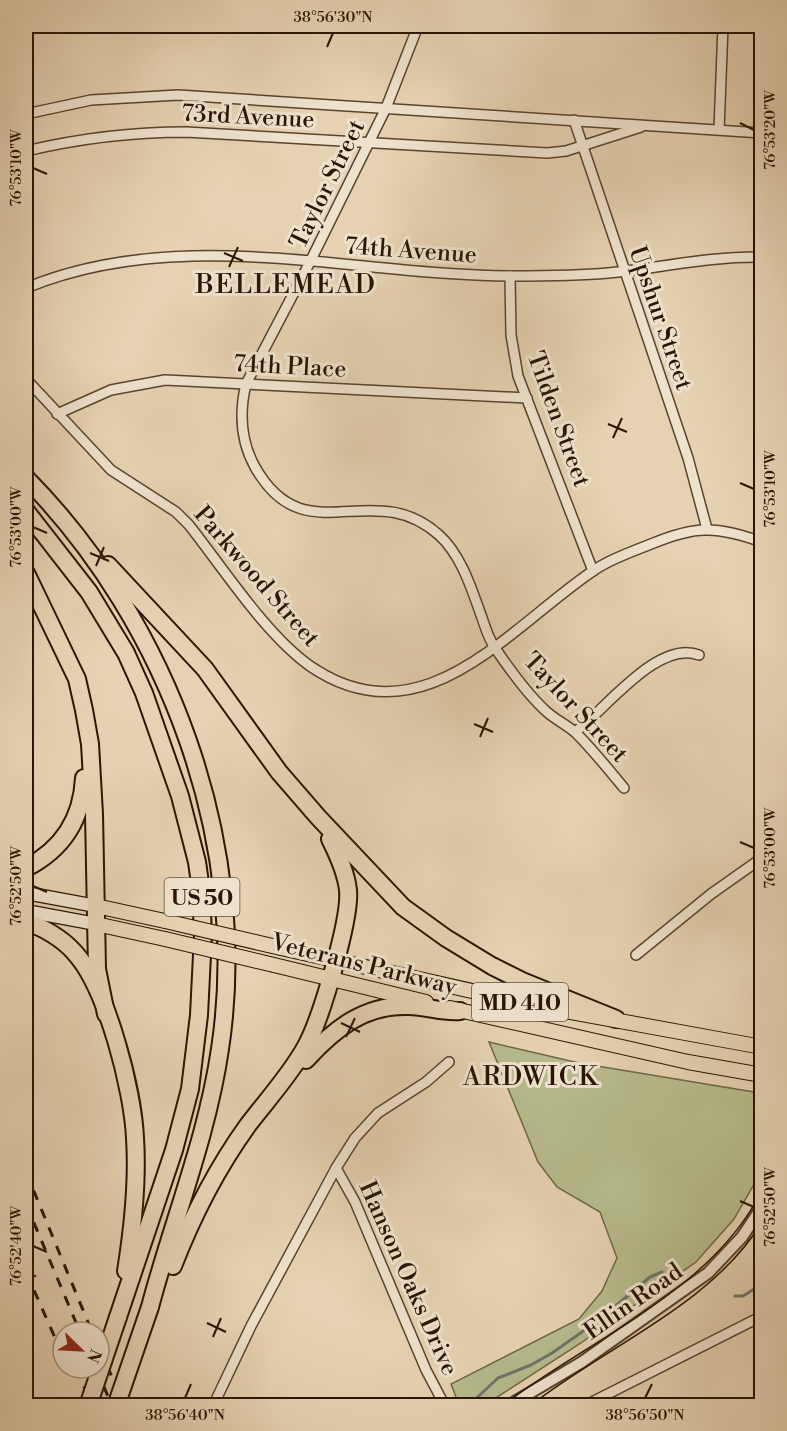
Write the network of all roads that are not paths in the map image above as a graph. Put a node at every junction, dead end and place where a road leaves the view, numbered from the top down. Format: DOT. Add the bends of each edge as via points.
graph roads {
  1 [pos="418,26"];
  2 [pos="723,26"];
  3 [pos="386,108"];
  4 [pos="26,114"];
  5 [pos="574,120"];
  6 [pos="646,125"];
  7 [pos="719,130"];
  8 [pos="762,133"];
  9 [pos="369,142"];
  10 [pos="582,146"];
  11 [pos="26,151"];
  12 [pos="762,257"];
  13 [pos="310,262"];
  14 [pos="626,270"];
  15 [pos="510,276"];
  16 [pos="26,288"];
  17 [pos="26,379"];
  18 [pos="246,384"];
  19 [pos="526,398"];
  20 [pos="57,414"];
  21 [pos="26,478"];
  22 [pos="50,500"];
  23 [pos="26,511"];
  24 [pos="706,529"];
  25 [pos="762,542"];
  26 [pos="593,570"];
  27 [pos="26,573"];
  28 [pos="62,644"];
  29 [pos="495,648"];
  30 [pos="699,655"];
  31 [pos="575,732"];
  32 [pos="624,788"];
  33 [pos="318,817"];
  34 [pos="762,858"];
  35 [pos="26,868"];
  36 [pos="26,893"];
  37 [pos="96,906"];
  38 [pos="26,911"];
  39 [pos="26,922"];
  40 [pos="96,924"];
  41 [pos="636,955"];
  42 [pos="335,959"];
  43 [pos="329,978"];
  44 [pos="460,1011"];
  45 [pos="106,1014"];
  46 [pos="616,1019"];
  47 [pos="762,1047"];
  48 [pos="449,1062"];
  49 [pos="762,1075"];
  50 [pos="257,1114"];
  51 [pos="336,1168"];
  52 [pos="762,1207"];
  53 [pos="150,1306"];
  54 [pos="762,1316"];
  55 [pos="118,1317"];
  56 [pos="586,1405"];
  57 [pos="88,1406"];
  58 [pos="116,1406"];
  59 [pos="213,1406"];
  60 [pos="445,1406"];
  61 [pos="508,1406"];
  1 -- 3 [label="street, Taylor Street"];
  2 -- 7 [label="street"];
  3 -- 4 [label="street, 73rd Avenue" via="178,95 91,100"];
  3 -- 5 [label="street, 73rd Avenue"];
  3 -- 9 [label="street, Taylor Street"];
  5 -- 6 [label="street, 73rd Avenue"];
  5 -- 10 [label="street, Upshur Street"];
  6 -- 7 [label="street, 73rd Avenue"];
  6 -- 10 [label="street, 73rd Avenue"];
  7 -- 8 [label="street, 73rd Avenue"];
  9 -- 10 [label="street, 73rd Avenue" via="547,153"];
  9 -- 11 [label="street, 73rd Avenue" via="139,132 82,138"];
  9 -- 13 [label="street, Taylor Street"];
  10 -- 14 [label="street, Upshur Street"];
  12 -- 14 [label="street, 74th Avenue" via="691,260"];
  13 -- 15 [label="street, 74th Avenue"];
  13 -- 16 [label="street, 74th Avenue" via="152,256 104,263"];
  13 -- 18 [label="street, Taylor Street"];
  14 -- 15 [label="street, 74th Avenue" via="573,276"];
  14 -- 24 [label="street, Upshur Street" via="688,458"];
  15 -- 19 [label="street, Tilden Street" via="514,359"];
  17 -- 20 [label="street, Parkwood Street"];
  18 -- 19 [label="street, 74th Place"];
  18 -- 20 [label="street, 74th Place" via="165,380 140,383 111,390"];
  18 -- 29 [label="street, Taylor Street" via="240,405 245,444 271,492 301,511 381,510 424,525 451,548 460,563"];
  19 -- 26 [label="street, Tilden Street"];
  20 -- 29 [label="street, Parkwood Street" via="111,470 176,512 289,648 326,676 361,689 411,689 458,673"];
  21 -- 22 [label="highway, US 50"];
  22 -- 33 [label="highway" via="205,669 279,772"];
  22 -- 53 [label="highway, US 50" via="118,594 167,690 206,808 226,910 225,996 213,1090 195,1163"];
  23 -- 55 [label="highway, US 50" via="89,592 135,673 180,796 201,890 199,1015 190,1089 172,1159"];
  24 -- 25 [label="street"];
  24 -- 26 [label="street, Parkwood Street" via="666,538"];
  26 -- 29 [label="street, Parkwood Street"];
  27 -- 28 [label="highway"];
  28 -- 35 [label="highway" via="80,710 85,751 79,815 72,830"];
  28 -- 37 [label="highway" via="77,679 90,744"];
  29 -- 31 [label="street, Taylor Street" via="546,711"];
  30 -- 31 [label="street" via="675,653 655,662"];
  31 -- 32 [label="street, Taylor Street"];
  33 -- 42 [label="highway" via="341,862 348,891"];
  33 -- 46 [label="highway" via="403,907 446,938 522,981"];
  34 -- 41 [label="street"];
  36 -- 37 [label="main road, Veterans Parkway / MD 410"];
  37 -- 40 [label="highway"];
  37 -- 42 [label="main road, Veterans Parkway / MD 410, bridge"];
  38 -- 40 [label="main road, Veterans Parkway / MD 410"];
  39 -- 45 [label="highway" via="74,951"];
  40 -- 43 [label="main road, Veterans Parkway / MD 410, bridge"];
  40 -- 45 [label="highway" via="97,969"];
  42 -- 43 [label="highway"];
  42 -- 46 [label="main road, Veterans Parkway / MD 410" via="543,1007"];
  43 -- 44 [label="main road, Veterans Parkway / MD 410"];
  43 -- 50 [label="highway" via="305,1049"];
  44 -- 49 [label="main road, Veterans Parkway / MD 410"];
  44 -- 50 [label="highway" via="407,1005 360,1016 323,1041"];
  45 -- 55 [label="highway" via="125,1074 135,1137 135,1207"];
  46 -- 47 [label="main road, Veterans Parkway / MD 410"];
  48 -- 51 [label="street" via="372,1118"];
  50 -- 53 [label="highway" via="217,1175 184,1236 165,1286"];
  51 -- 59 [label="street" via="250,1326"];
  51 -- 60 [label="street, Hanson Oaks Drive" via="355,1202"];
  52 -- 61 [label="street, Ellin Road" via="742,1237 708,1273 582,1362"];
  53 -- 58 [label="highway, US 50, bridge"];
  54 -- 56 [label="street"];
  55 -- 57 [label="highway, US 50, bridge"];
}
